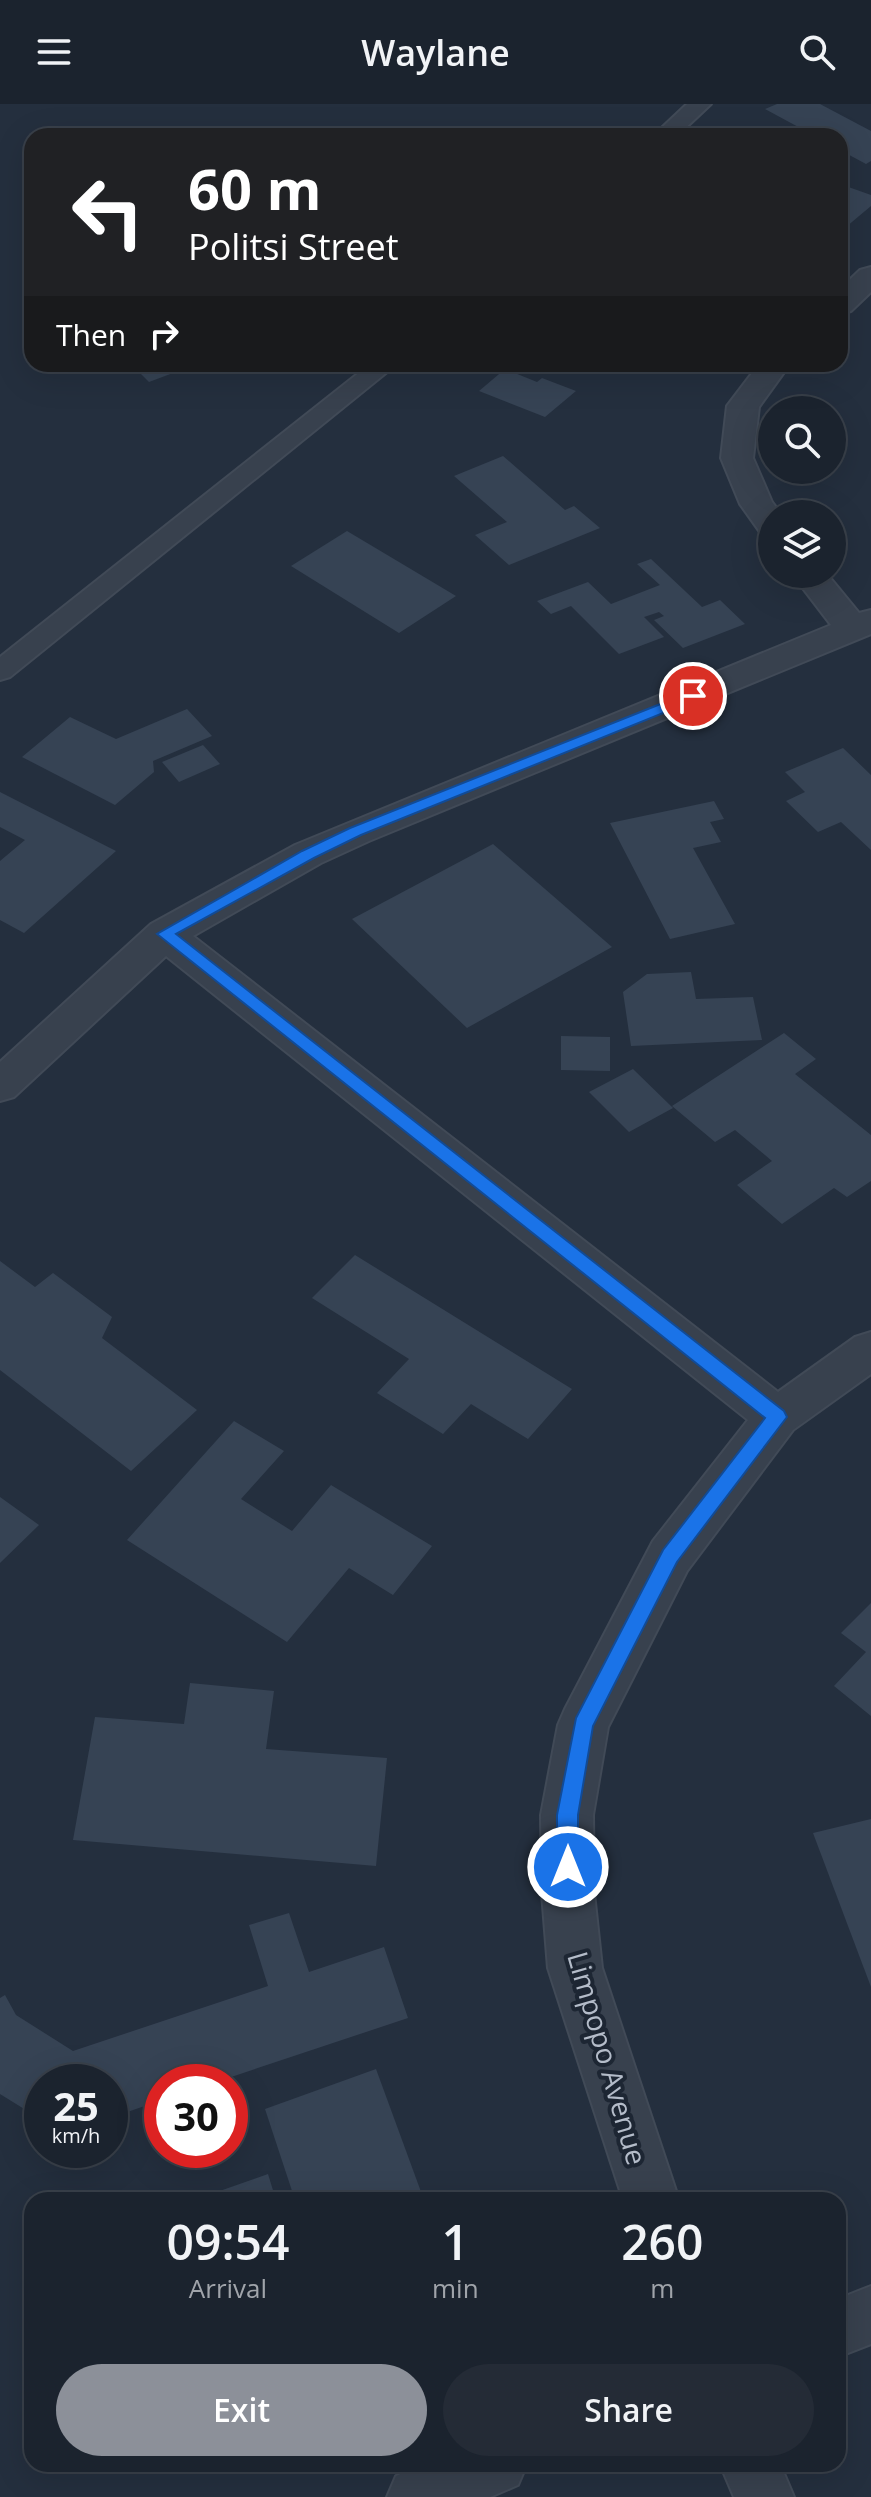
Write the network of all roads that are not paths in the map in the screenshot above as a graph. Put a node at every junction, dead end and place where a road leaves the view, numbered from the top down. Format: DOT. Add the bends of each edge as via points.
graph roads {
  1 [pos="700,104"];
  2 [pos="673,128"];
  3 [pos="871,276"];
  4 [pos="848,298"];
  5 [pos="375,372"];
  6 [pos="769,372"];
  7 [pos="758,507"];
  8 [pos="823,588"];
  9 [pos="861,625"];
  10 [pos="0,671"];
  11 [pos="165,934"];
  12 [pos="0,1086"];
  13 [pos="871,1350"];
  14 [pos="777,1417"];
  15 [pos="648,2192"];
  16 [pos="871,2315"];
  17 [pos="846,2325"];
  18 [pos="478,2472"];
  19 [pos="753,2472"];
  20 [pos="417,2497"];
  21 [pos="764,2497"];
  1 -- 2 [label="lane"];
  3 -- 4 [label="street"];
  5 -- 10 [label="lane"];
  6 -- 7 [label="street" via="743,406 737,458"];
  8 -- 9 [label="street"];
  9 -- 11 [label="street" via="356,832"];
  11 -- 12 [label="street"];
  11 -- 14 [label="street"];
  13 -- 14 [label="street, Limpopo Avenue"];
  14 -- 15 [label="street, Limpopo Avenue" via="670,1556 583,1725 567,1815 575,1968"];
  16 -- 17 [label="street"];
  18 -- 20 [label="street"];
  19 -- 21 [label="street"];
}
